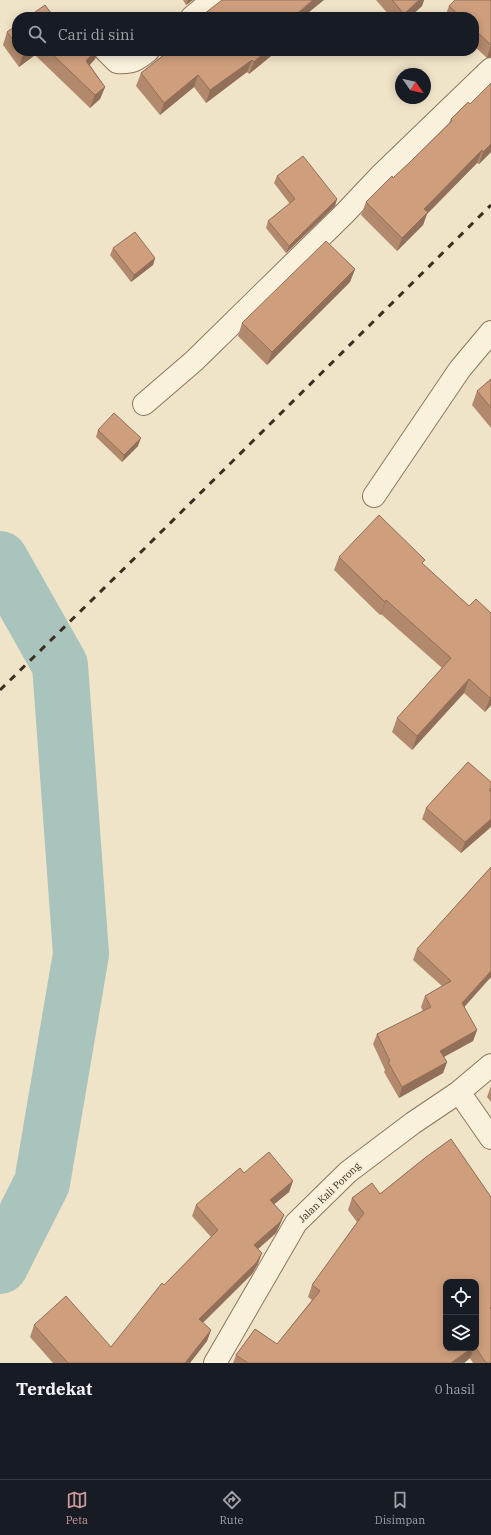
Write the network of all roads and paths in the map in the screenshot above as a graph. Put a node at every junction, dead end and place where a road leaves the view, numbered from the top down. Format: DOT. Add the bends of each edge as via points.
graph roads {
  1 [pos="213,0"];
  2 [pos="198,12"];
  3 [pos="111,56"];
  4 [pos="142,56"];
  5 [pos="491,68"];
  6 [pos="491,332"];
  7 [pos="144,404"];
  8 [pos="374,496"];
  9 [pos="491,1065"];
  10 [pos="459,1092"];
  11 [pos="491,1138"];
  12 [pos="216,1363"];
  1 -- 2 [label="street"];
  3 -- 4 [label="street" via="117,62 128,63"];
  5 -- 7 [label="street" via="194,361"];
  6 -- 8 [label="street" via="460,369"];
  9 -- 10 [label="street, Jalan Kali Porong"];
  10 -- 11 [label="street"];
  10 -- 12 [label="street, Jalan Kali Porong" via="348,1172 296,1223"];
}
